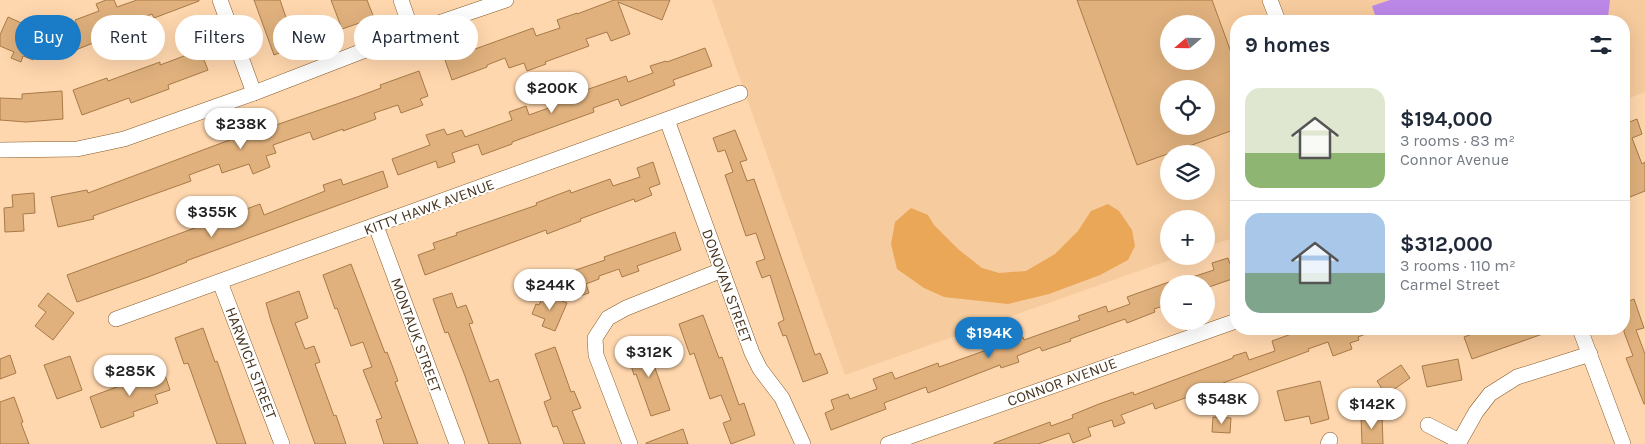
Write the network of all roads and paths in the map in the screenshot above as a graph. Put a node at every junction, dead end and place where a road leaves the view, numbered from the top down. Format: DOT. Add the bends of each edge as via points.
graph roads {
  1 [pos="220,0"];
  2 [pos="401,0"];
  3 [pos="506,0"];
  4 [pos="1270,0"];
  5 [pos="406,15"];
  6 [pos="462,15"];
  7 [pos="1276,15"];
  8 [pos="354,54"];
  9 [pos="254,93"];
  10 [pos="740,93"];
  11 [pos="666,120"];
  12 [pos="0,150"];
  13 [pos="376,226"];
  14 [pos="722,270"];
  15 [pos="220,282"];
  16 [pos="116,319"];
  17 [pos="1230,323"];
  18 [pos="1582,335"];
  19 [pos="1590,354"];
  20 [pos="1428,425"];
  21 [pos="1458,442"];
  22 [pos="282,444"];
  23 [pos="457,444"];
  24 [pos="630,444"];
  25 [pos="803,444"];
  26 [pos="888,444"];
  27 [pos="1623,444"];
  1 -- 9 [label="street"];
  2 -- 5 [label="street"];
  3 -- 6 [label="street"];
  4 -- 7 [label="street"];
  8 -- 9 [label="street"];
  9 -- 12 [label="street" via="124,139 77,149"];
  10 -- 11 [label="street, KITTY HAWK AVENUE"];
  11 -- 13 [label="street, KITTY HAWK AVENUE"];
  11 -- 14 [label="street, DONOVAN STREET"];
  13 -- 15 [label="street, KITTY HAWK AVENUE"];
  13 -- 23 [label="street, MONTAUK STREET"];
  14 -- 24 [label="street" via="626,308 608,318 595,338 596,355"];
  14 -- 25 [label="street, DONOVAN STREET" via="752,353 782,398"];
  15 -- 16 [label="street, KITTY HAWK AVENUE"];
  15 -- 22 [label="street, HARWICH STREET"];
  17 -- 26 [label="street, CONNOR AVENUE"];
  18 -- 19 [label="street"];
  19 -- 21 [label="street" via="1517,377 1490,394"];
  19 -- 27 [label="street"];
  20 -- 21 [label="street"];
}
